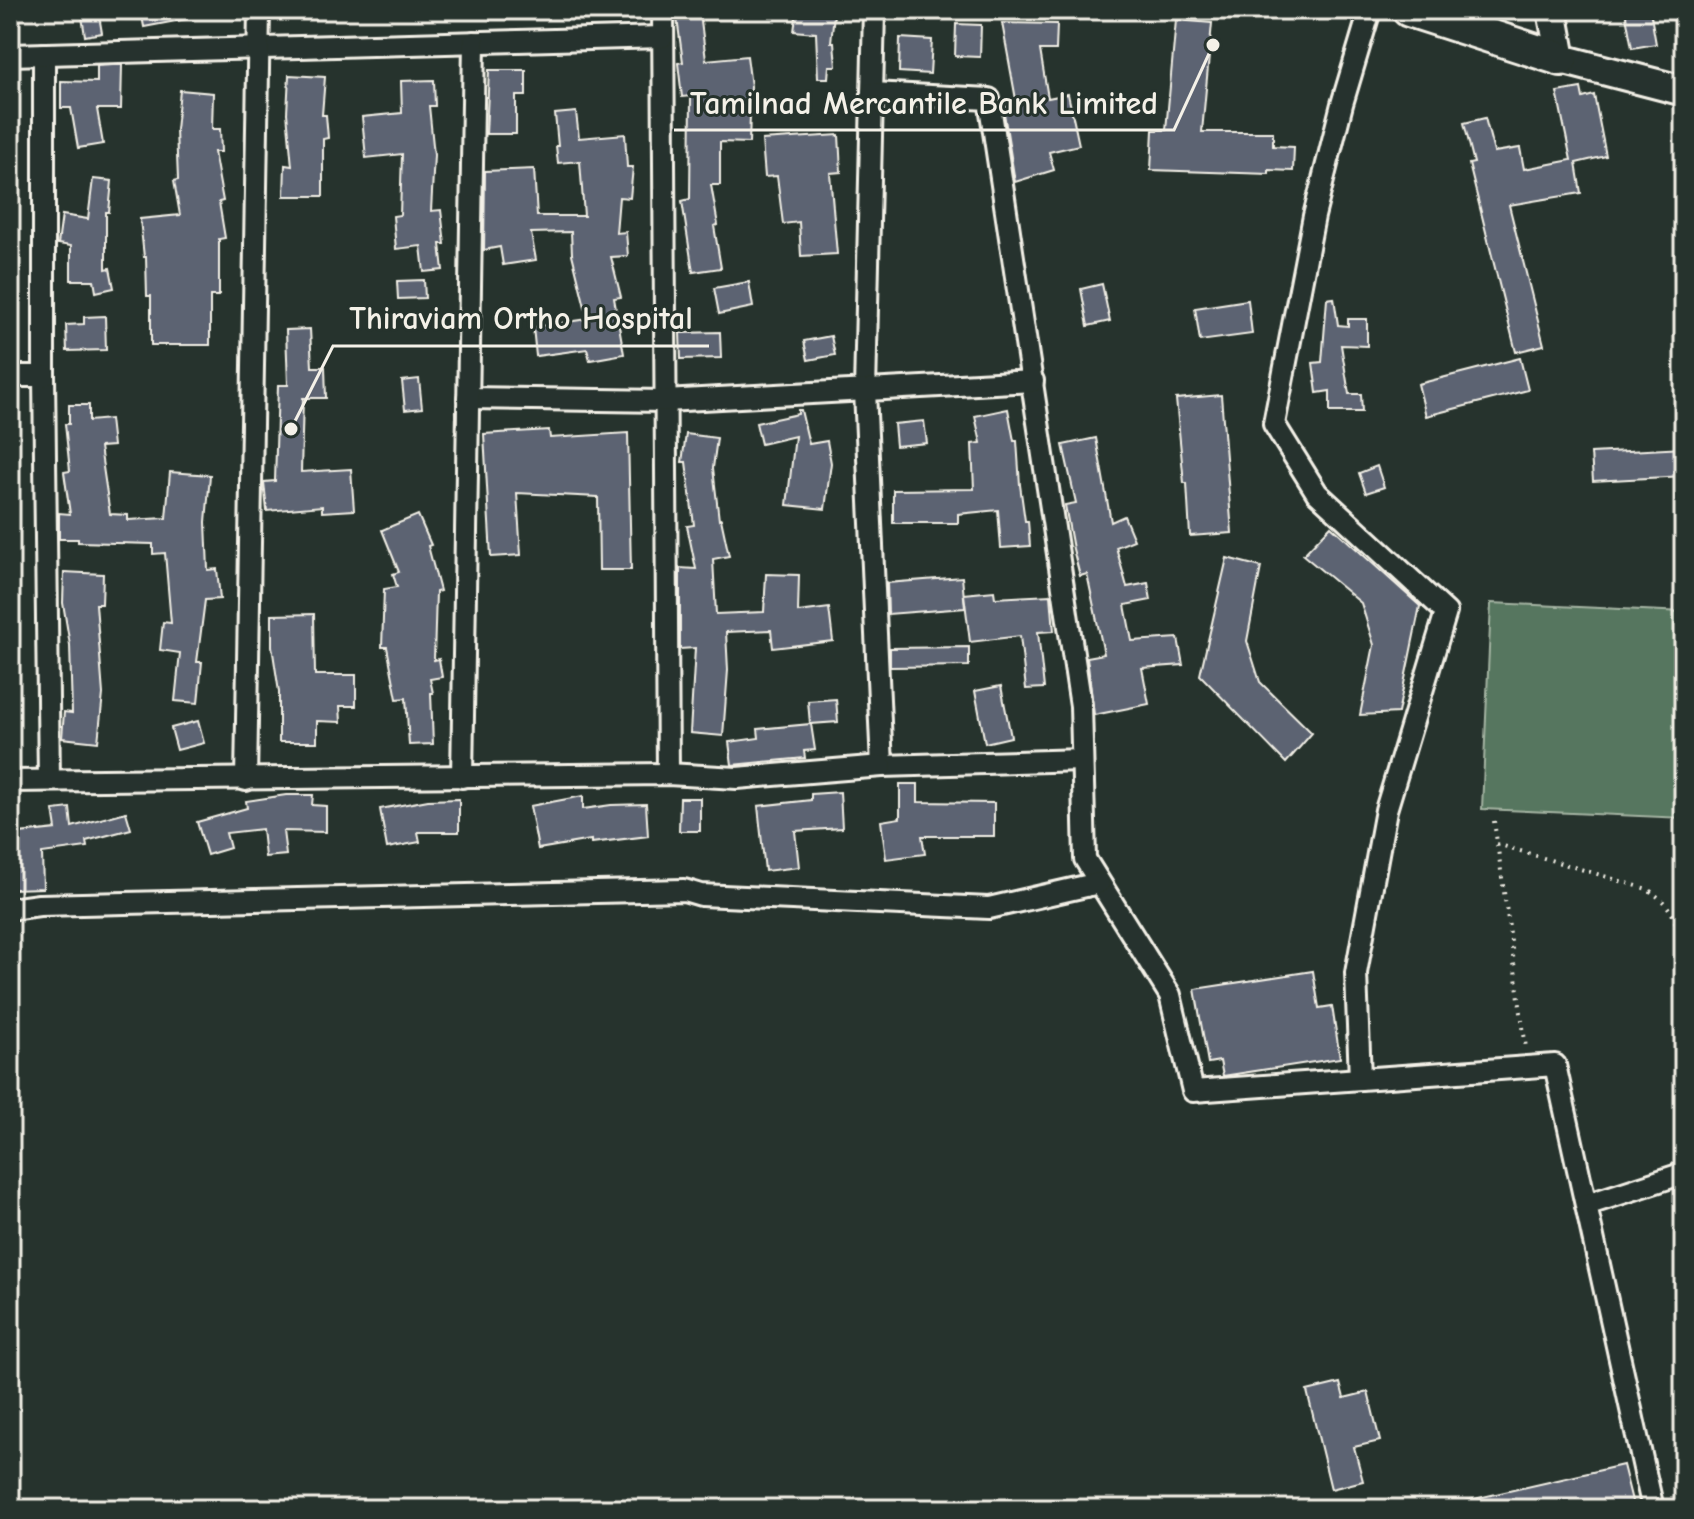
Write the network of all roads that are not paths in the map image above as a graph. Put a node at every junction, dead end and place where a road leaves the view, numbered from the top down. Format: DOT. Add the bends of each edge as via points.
graph roads {
  1 [pos="259,10"];
  2 [pos="663,10"];
  3 [pos="874,10"];
  4 [pos="1370,10"];
  5 [pos="1409,10"];
  6 [pos="1552,10"];
  7 [pos="663,37"];
  8 [pos="474,42"];
  9 [pos="260,48"];
  10 [pos="44,54"];
  11 [pos="10,55"];
  12 [pos="1561,59"];
  13 [pos="1684,91"];
  14 [pos="872,93"];
  15 [pos="10,376"];
  16 [pos="44,376"];
  17 [pos="1033,381"];
  18 [pos="865,391"];
  19 [pos="468,398"];
  20 [pos="665,401"];
  21 [pos="1082,760"];
  22 [pos="882,766"];
  23 [pos="668,774"];
  24 [pos="462,777"];
  25 [pos="49,780"];
  26 [pos="246,780"];
  27 [pos="10,781"];
  28 [pos="1099,883"];
  29 [pos="10,909"];
  30 [pos="1360,1079"];
  31 [pos="1684,1173"];
  32 [pos="1586,1205"];
  33 [pos="1653,1509"];
  1 -- 9 [label="street"];
  2 -- 7 [label="street"];
  3 -- 14 [label="street"];
  4 -- 30 [label="street" via="1314,216 1274,424 1317,493 1446,612 1386,810 1356,973"];
  5 -- 12 [label="main road"];
  6 -- 12 [label="main road"];
  7 -- 8 [label="street"];
  7 -- 20 [label="street"];
  8 -- 9 [label="street"];
  8 -- 19 [label="street"];
  9 -- 10 [label="street"];
  9 -- 26 [label="street"];
  10 -- 11 [label="street"];
  10 -- 16 [label="street"];
  12 -- 13 [label="main road"];
  14 -- 17 [label="street" via="989,99"];
  14 -- 18 [label="street"];
  15 -- 16 [label="street"];
  16 -- 25 [label="street"];
  17 -- 18 [label="street"];
  17 -- 21 [label="street" via="1081,706"];
  18 -- 20 [label="street"];
  18 -- 22 [label="street"];
  19 -- 20 [label="street"];
  19 -- 24 [label="street"];
  20 -- 23 [label="street"];
  21 -- 22 [label="street"];
  21 -- 28 [label="street" via="1085,859"];
  22 -- 23 [label="street" via="737,778"];
  23 -- 24 [label="street"];
  24 -- 26 [label="street"];
  25 -- 26 [label="street"];
  25 -- 27 [label="street"];
  28 -- 29 [label="street" via="989,908 684,890"];
  28 -- 30 [label="street" via="1170,995 1193,1091"];
  30 -- 32 [label="street" via="1555,1065"];
  31 -- 32 [label="street"];
  32 -- 33 [label="street"];
}
